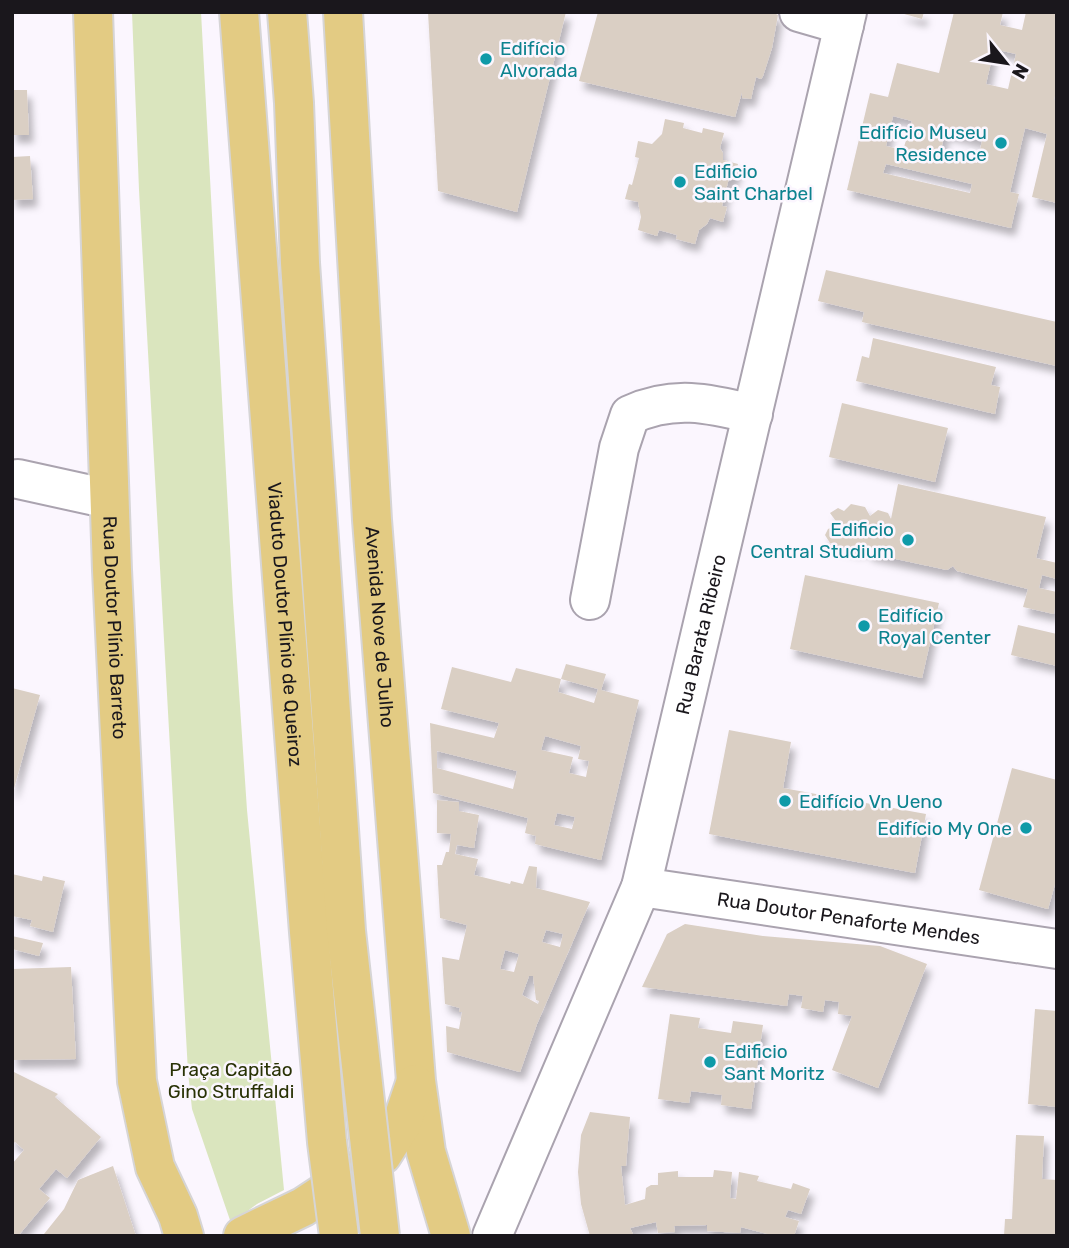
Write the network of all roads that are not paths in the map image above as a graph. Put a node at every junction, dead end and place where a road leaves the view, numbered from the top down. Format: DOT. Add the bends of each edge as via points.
graph roads {
  1 [pos="93,12"];
  2 [pos="239,12"];
  3 [pos="287,12"];
  4 [pos="343,12"];
  5 [pos="799,12"];
  6 [pos="846,19"];
  7 [pos="753,414"];
  8 [pos="18,479"];
  9 [pos="109,499"];
  10 [pos="590,600"];
  11 [pos="640,887"];
  12 [pos="1057,949"];
  13 [pos="416,1081"];
  14 [pos="190,1229"];
  15 [pos="243,1236"];
  16 [pos="339,1236"];
  17 [pos="380,1236"];
  18 [pos="451,1236"];
  19 [pos="492,1236"];
  1 -- 9 [label="main road, Rua Doutor Plínio Barreto"];
  2 -- 16 [label="main road, Viaduto Doutor Plínio de Queiroz, bridge" via="310,945"];
  3 -- 17 [label="main road, Viaduto Doutor Plínio de Queiroz, bridge" via="346,931"];
  4 -- 13 [label="main road, Avenida Nove de Julho" via="373,520"];
  5 -- 6 [label="street"];
  6 -- 7 [label="street, Rua Barata Ribeiro"];
  7 -- 10 [label="street" via="682,401 651,405 630,415 619,448"];
  7 -- 11 [label="street, Rua Barata Ribeiro"];
  8 -- 9 [label="street"];
  9 -- 14 [label="main road, Rua Doutor Plínio Barreto" via="137,1081 155,1167"];
  11 -- 12 [label="street, Rua Doutor Penaforte Mendes"];
  11 -- 19 [label="street, Rua Barata Ribeiro"];
  13 -- 15 [label="main road" via="401,1125 382,1155 303,1207"];
  13 -- 18 [label="main road, Avenida Nove de Julho" via="426,1152"];
}
